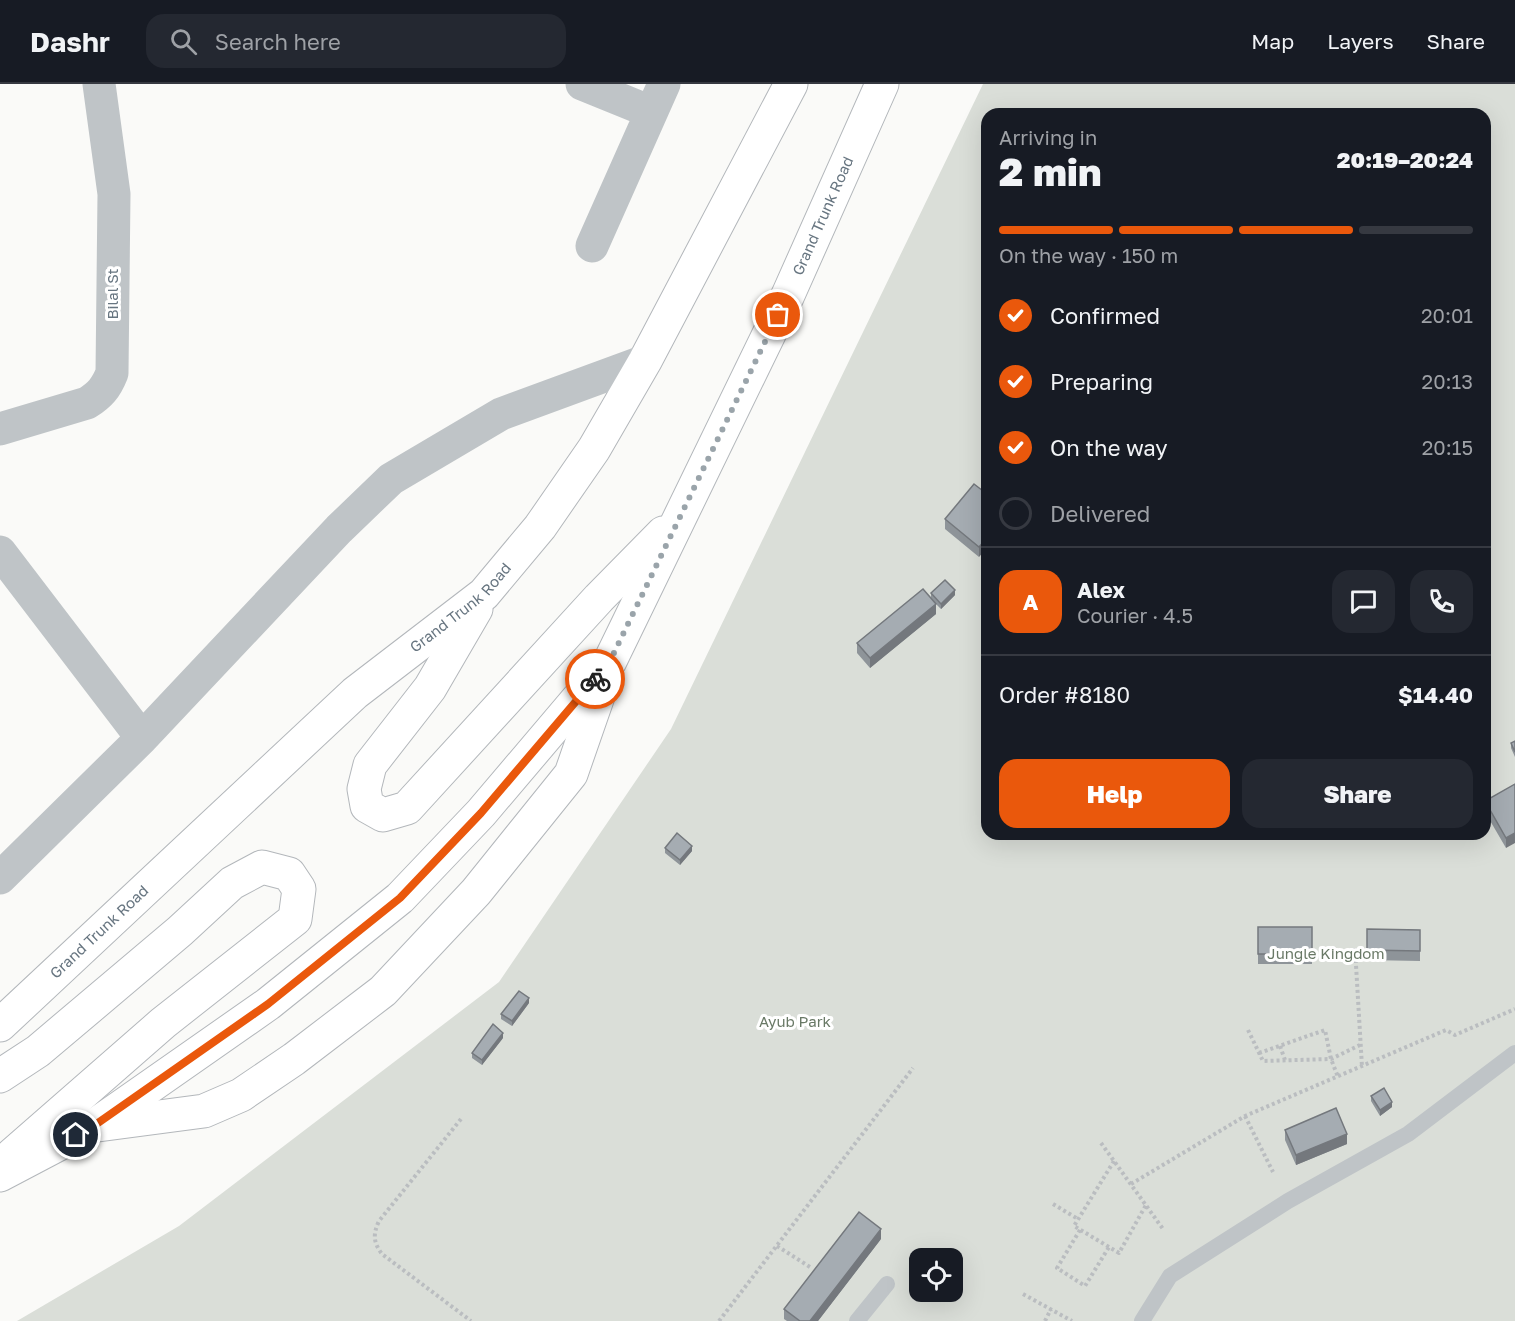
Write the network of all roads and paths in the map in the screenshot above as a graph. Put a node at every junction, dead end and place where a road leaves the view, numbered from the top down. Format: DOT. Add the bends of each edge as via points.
graph roads {
  1 [pos="99,84"];
  2 [pos="582,84"];
  3 [pos="791,84"];
  4 [pos="882,84"];
  5 [pos="658,98"];
  6 [pos="592,246"];
  7 [pos="645,361"];
  8 [pos="0,429"];
  9 [pos="682,515"];
  10 [pos="0,552"];
  11 [pos="484,594"];
  12 [pos="610,661"];
  13 [pos="142,738"];
  14 [pos="0,878"];
  15 [pos="1356,948"];
  16 [pos="1515,1009"];
  17 [pos="0,1025"];
  18 [pos="1248,1030"];
  19 [pos="1360,1045"];
  20 [pos="1280,1046"];
  21 [pos="1259,1053"];
  22 [pos="1515,1053"];
  23 [pos="1331,1059"];
  24 [pos="1285,1060"];
  25 [pos="1362,1066"];
  26 [pos="913,1068"];
  27 [pos="0,1076"];
  28 [pos="1338,1077"];
  29 [pos="1245,1116"];
  30 [pos="461,1119"];
  31 [pos="95,1125"];
  32 [pos="1101,1143"];
  33 [pos="1114,1161"];
  34 [pos="0,1165"];
  35 [pos="1273,1172"];
  36 [pos="0,1175"];
  37 [pos="1131,1184"];
  38 [pos="1053,1204"];
  39 [pos="1146,1205"];
  40 [pos="1078,1218"];
  41 [pos="1163,1229"];
  42 [pos="1080,1230"];
  43 [pos="777,1246"];
  44 [pos="1109,1247"];
  45 [pos="810,1267"];
  46 [pos="887,1284"];
  47 [pos="1023,1294"];
  48 [pos="1051,1309"];
  49 [pos="471,1321"];
  50 [pos="719,1321"];
  51 [pos="857,1321"];
  52 [pos="1045,1321"];
  53 [pos="1072,1321"];
  54 [pos="1142,1321"];
  1 -- 8 [label="street, Bilal St" via="114,194 112,373 99,396 87,403"];
  2 -- 5 [label="street"];
  3 -- 7 [label="highway, Grand Trunk Road"];
  4 -- 9 [label="highway, Grand Trunk Road" via="788,295"];
  5 -- 6 [label="street"];
  7 -- 11 [label="highway, Grand Trunk Road" via="594,448 540,527"];
  7 -- 13 [label="street" via="501,414 391,479"];
  9 -- 11 [label="highway" via="599,598 407,808 383,815 367,806 364,789 370,765 430,688"];
  9 -- 12 [label="highway, Grand Trunk Road"];
  10 -- 13 [label="street"];
  11 -- 17 [label="highway, Grand Trunk Road" via="355,693"];
  12 -- 31 [label="highway, Grand Trunk Road" via="481,813 400,898 268,1004"];
  12 -- 31 [label="highway" via="571,774 476,892 383,991 241,1095 204,1111"];
  13 -- 14 [label="street"];
  15 -- 19 [label="path"];
  16 -- 25 [label="path" via="1455,1035 1446,1030"];
  18 -- 21 [label="path"];
  19 -- 23 [label="path"];
  19 -- 25 [label="path"];
  20 -- 21 [label="path"];
  20 -- 23 [label="path" via="1325,1030"];
  20 -- 24 [label="path"];
  21 -- 24 [label="path" via="1263,1061"];
  22 -- 54 [label="lane" via="1408,1134 1288,1201 1170,1276"];
  23 -- 24 [label="path"];
  23 -- 28 [label="path"];
  25 -- 28 [label="path"];
  26 -- 43 [label="path"];
  27 -- 34 [label="highway" via="38,1050 232,883 262,867 289,874 299,889 295,919 163,1023"];
  28 -- 29 [label="path"];
  29 -- 35 [label="path"];
  29 -- 37 [label="path"];
  30 -- 49 [label="path" via="379,1221 374,1239 382,1254"];
  31 -- 36 [label="highway, Grand Trunk Road"];
  32 -- 33 [label="path"];
  33 -- 37 [label="path"];
  33 -- 40 [label="path"];
  37 -- 39 [label="path"];
  38 -- 40 [label="path"];
  39 -- 41 [label="path"];
  39 -- 44 [label="path" via="1119,1253"];
  40 -- 42 [label="path" via="1074,1226"];
  42 -- 44 [label="path"];
  42 -- 44 [label="path" via="1057,1268 1085,1286"];
  43 -- 45 [label="path"];
  43 -- 50 [label="path"];
  46 -- 51 [label="lane"];
  47 -- 48 [label="path"];
  48 -- 52 [label="path"];
  48 -- 53 [label="path"];
}
